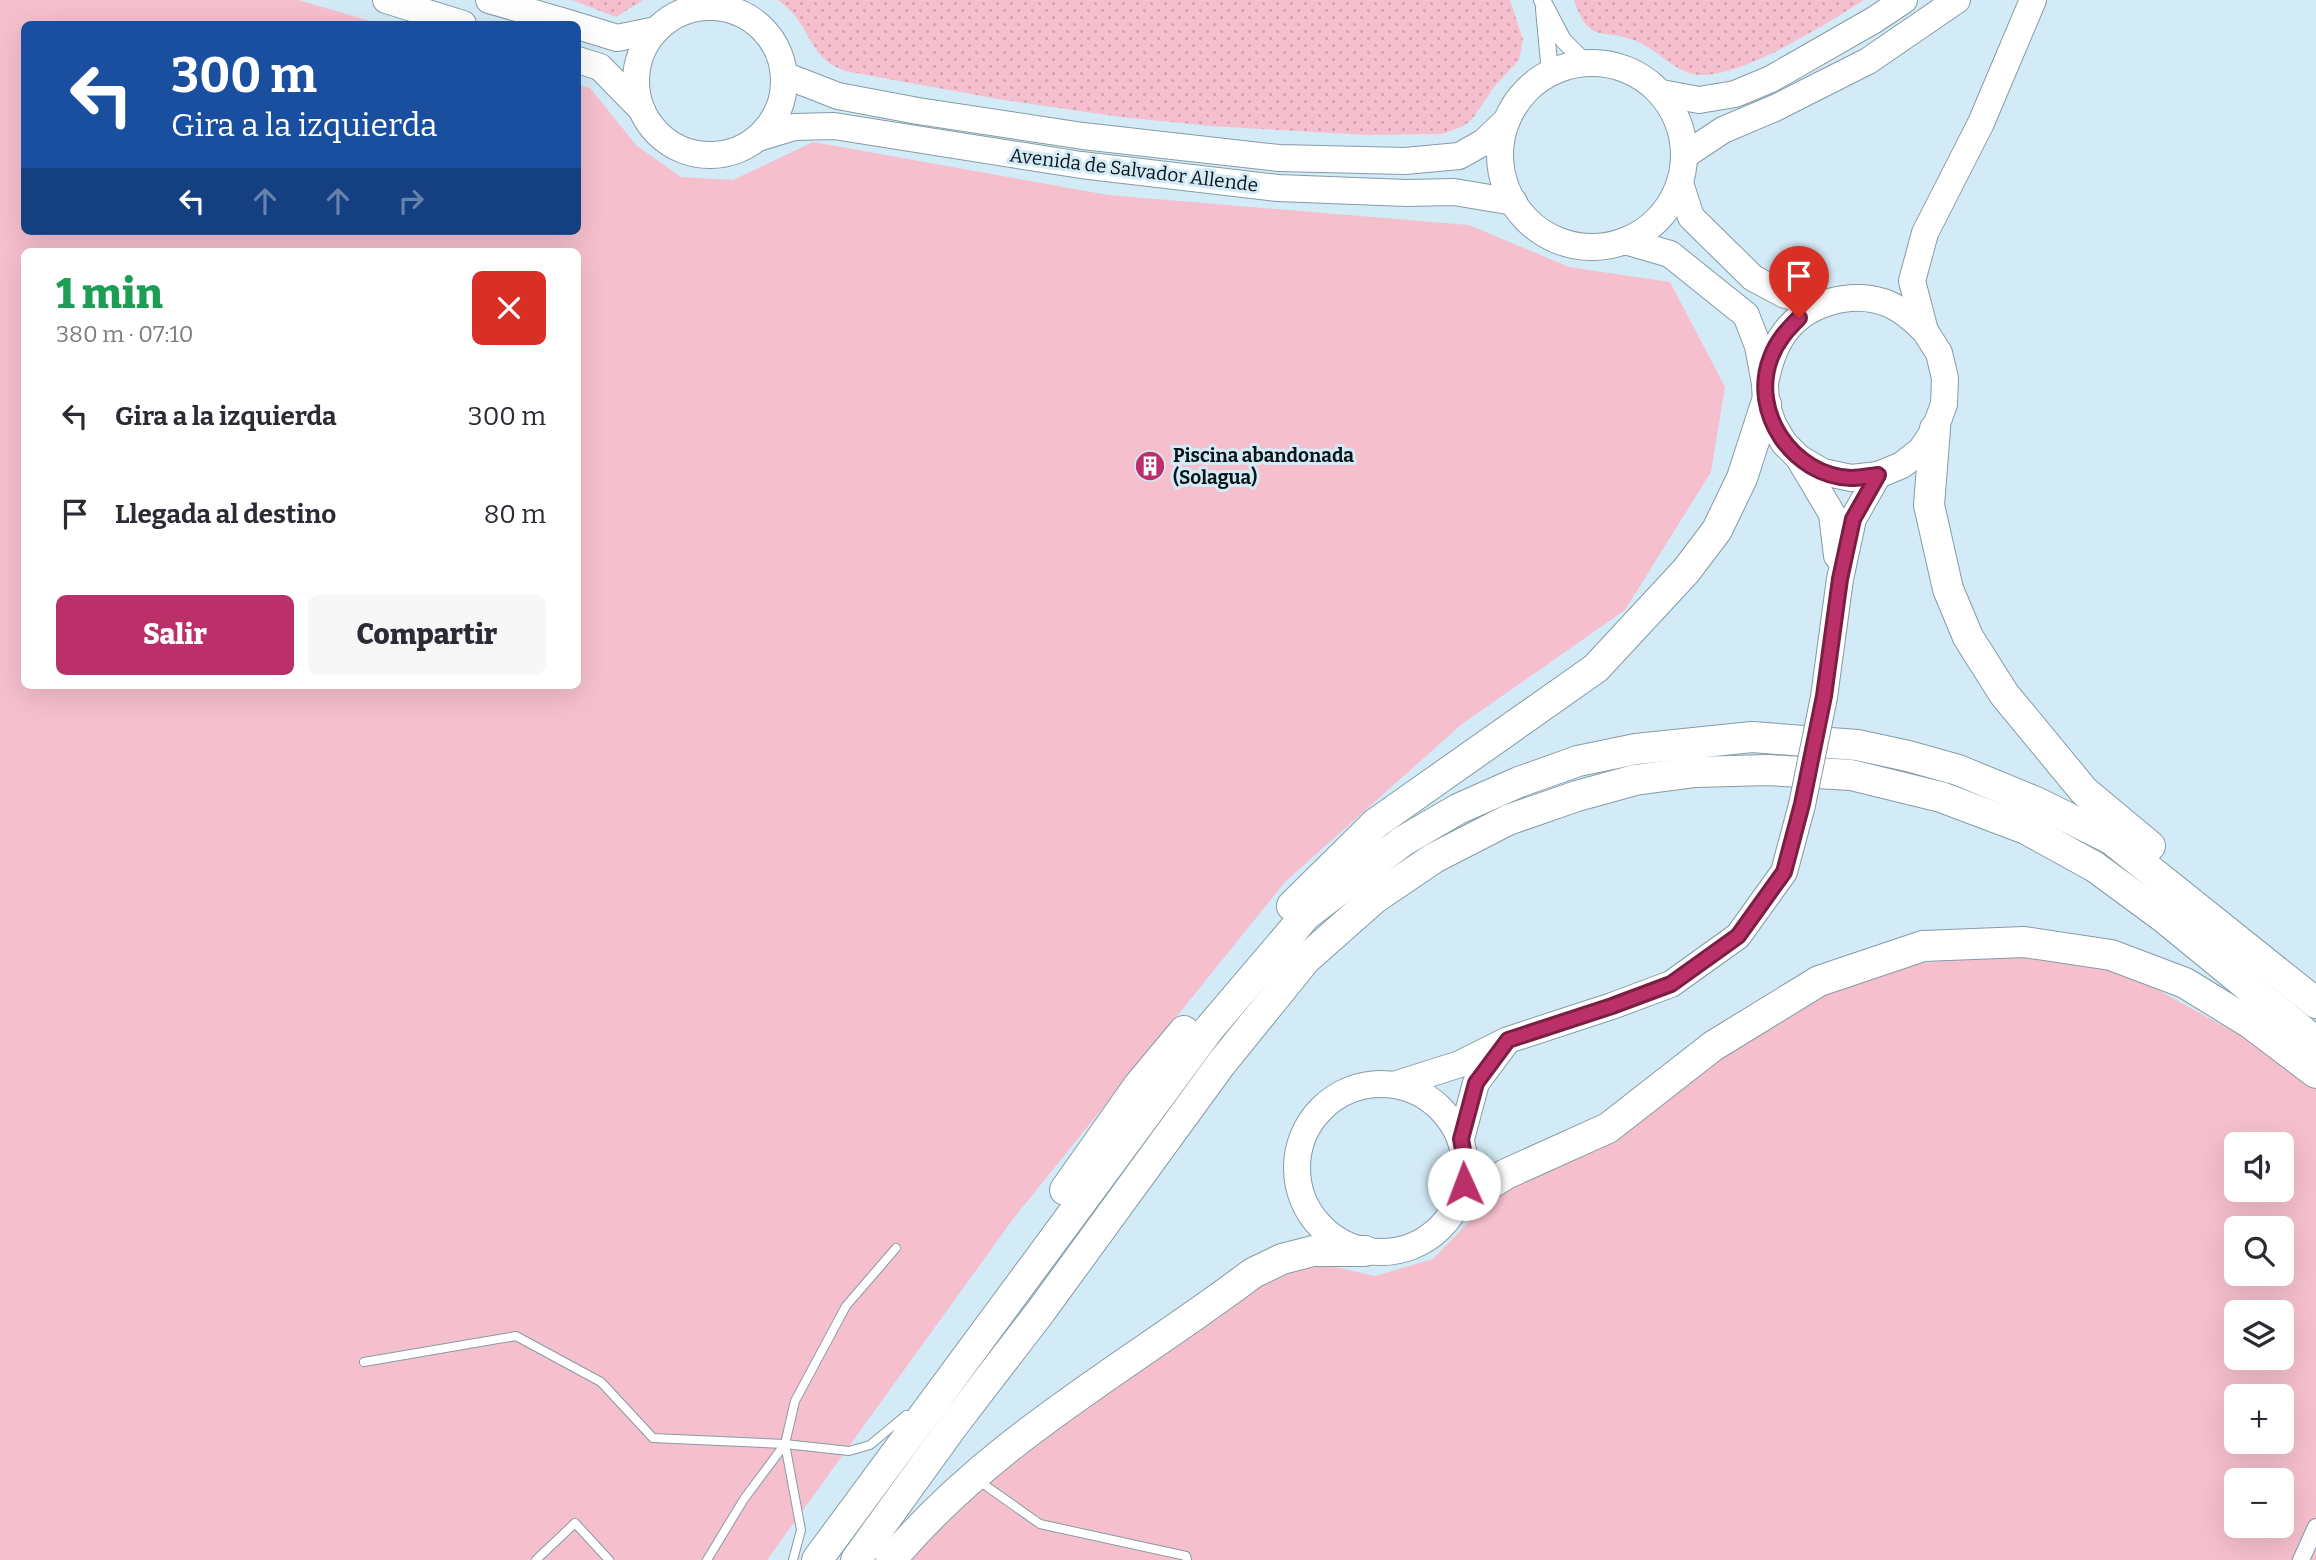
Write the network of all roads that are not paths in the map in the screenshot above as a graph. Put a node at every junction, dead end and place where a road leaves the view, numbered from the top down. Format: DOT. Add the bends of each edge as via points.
graph roads {
  1 [pos="386,0"];
  2 [pos="489,0"];
  3 [pos="1904,0"];
  4 [pos="1957,0"];
  5 [pos="2033,0"];
  6 [pos="1543,2"];
  7 [pos="731,5"];
  8 [pos="453,21"];
  9 [pos="562,21"];
  10 [pos="581,27"];
  11 [pos="656,30"];
  12 [pos="581,61"];
  13 [pos="1586,63"];
  14 [pos="1550,73"];
  15 [pos="784,75"];
  16 [pos="1661,93"];
  17 [pos="642,110"];
  18 [pos="1507,120"];
  19 [pos="758,138"];
  20 [pos="1684,156"];
  21 [pos="1680,183"];
  22 [pos="1514,202"];
  23 [pos="1625,241"];
  24 [pos="1821,304"];
  25 [pos="1925,331"];
  26 [pos="1766,394"];
  27 [pos="1936,429"];
  28 [pos="1799,458"];
  29 [pos="1878,475"];
  30 [pos="1840,579"];
  31 [pos="2316,992"];
  32 [pos="2316,1003"];
  33 [pos="1508,1040"];
  34 [pos="2316,1042"];
  35 [pos="2316,1073"];
  36 [pos="1397,1084"];
  37 [pos="1461,1139"];
  38 [pos="1457,1205"];
  39 [pos="896,1248"];
  40 [pos="1365,1251"];
  41 [pos="364,1362"];
  42 [pos="906,1415"];
  43 [pos="785,1444"];
  44 [pos="972,1477"];
  45 [pos="2316,1527"];
  46 [pos="536,1560"];
  47 [pos="609,1560"];
  48 [pos="707,1560"];
  49 [pos="793,1560"];
  50 [pos="802,1560"];
  51 [pos="817,1560"];
  52 [pos="856,1560"];
  53 [pos="891,1560"];
  54 [pos="1187,1560"];
  55 [pos="2301,1560"];
  1 -- 8 [label="main road"];
  2 -- 9 [label="main road"];
  3 -- 16 [label="main road" via="1771,79 1735,94 1699,100"];
  4 -- 20 [label="main road" via="1868,61 1723,130"];
  5 -- 25 [label="main road" via="1981,122 1925,233 1912,281"];
  6 -- 13 [label="street" via="1563,40"];
  6 -- 14 [label="street"];
  7 -- 11 [label="main road" via="690,9"];
  7 -- 15 [label="main road" via="768,34"];
  10 -- 11 [label="main road" via="617,38"];
  11 -- 17 [label="main road" via="638,68"];
  12 -- 17 [label="main road" via="600,67"];
  13 -- 14 [label="main road"];
  13 -- 16 [label="main road" via="1614,65 1640,75"];
  14 -- 18 [label="main road" via="1532,85"];
  15 -- 18 [label="main road, Avenida de Salvador Allende" via="838,96 918,111 1279,158 1405,161 1459,156 1484,142"];
  15 -- 19 [label="main road" via="774,120"];
  16 -- 20 [label="main road" via="1682,133"];
  17 -- 19 [label="main road" via="654,130 672,145 693,153 739,150"];
  18 -- 22 [label="main road" via="1502,167"];
  19 -- 22 [label="main road, Avenida de Salvador Allende" via="794,127 834,126 1081,165 1279,188 1454,192"];
  20 -- 21 [label="main road"];
  21 -- 23 [label="main road" via="1668,208 1649,228"];
  21 -- 24 [label="main road" via="1691,217 1753,278 1785,295"];
  22 -- 23 [label="main road" via="1550,237 1575,246"];
  23 -- 26 [label="main road" via="1670,254 1746,315 1758,346"];
  24 -- 25 [label="main road" via="1866,298 1909,315"];
  24 -- 26 [label="main road" via="1782,336 1770,359"];
  25 -- 27 [label="main road" via="1939,353 1945,378 1944,404"];
  26 -- 28 [label="main road" via="1773,424"];
  26 -- 42 [label="highway" via="1737,489 1717,530 1686,570 1596,668 1376,823 1270,929 1139,1085"];
  27 -- 29 [label="main road" via="1921,450"];
  27 -- 31 [label="highway" via="1929,505 1948,589 1968,637 2004,694 2084,792 2296,968"];
  28 -- 29 [label="main road" via="1823,472 1851,478"];
  28 -- 30 [label="main road" via="1832,514"];
  29 -- 30 [label="main road" via="1853,519"];
  30 -- 33 [label="main road, bridge" via="1824,696 1784,872 1738,936 1671,984"];
  32 -- 51 [label="highway" via="2111,839 1958,770 1908,756 1857,745 1752,737 1636,749 1578,761 1519,782 1458,809 1403,841 1306,915 1209,1029"];
  33 -- 36 [label="main road" via="1460,1064"];
  33 -- 37 [label="main road" via="1476,1083"];
  34 -- 52 [label="highway" via="2095,867 2026,829 1941,797 1851,775 1695,772 1636,780 1507,820 1434,858 1375,898 1306,959 1221,1064"];
  35 -- 38 [label="highway" via="2250,1023 2185,983 2111,955 2024,942 1923,946 1819,981 1713,1046 1608,1128 1506,1174"];
  36 -- 37 [label="main road" via="1432,1101"];
  36 -- 40 [label="main road" via="1370,1083 1334,1098 1307,1127 1297,1152 1300,1191 1319,1226 1340,1242"];
  37 -- 38 [label="main road" via="1464,1184"];
  38 -- 40 [label="main road" via="1441,1228 1418,1244 1392,1252"];
  39 -- 43 [label="lane" via="846,1306 795,1401"];
  40 -- 44 [label="highway" via="1313,1251 1253,1273 1048,1416"];
  41 -- 43 [label="lane" via="516,1336 601,1381 653,1438"];
  42 -- 43 [label="lane" via="870,1445 849,1451"];
  42 -- 50 [label="highway"];
  43 -- 48 [label="lane"];
  43 -- 49 [label="lane" via="801,1530"];
  44 -- 53 [label="highway" via="915,1530"];
  44 -- 54 [label="lane" via="1040,1524 1186,1556"];
  45 -- 55 [label="street"];
  46 -- 47 [label="lane" via="575,1523"];
}
